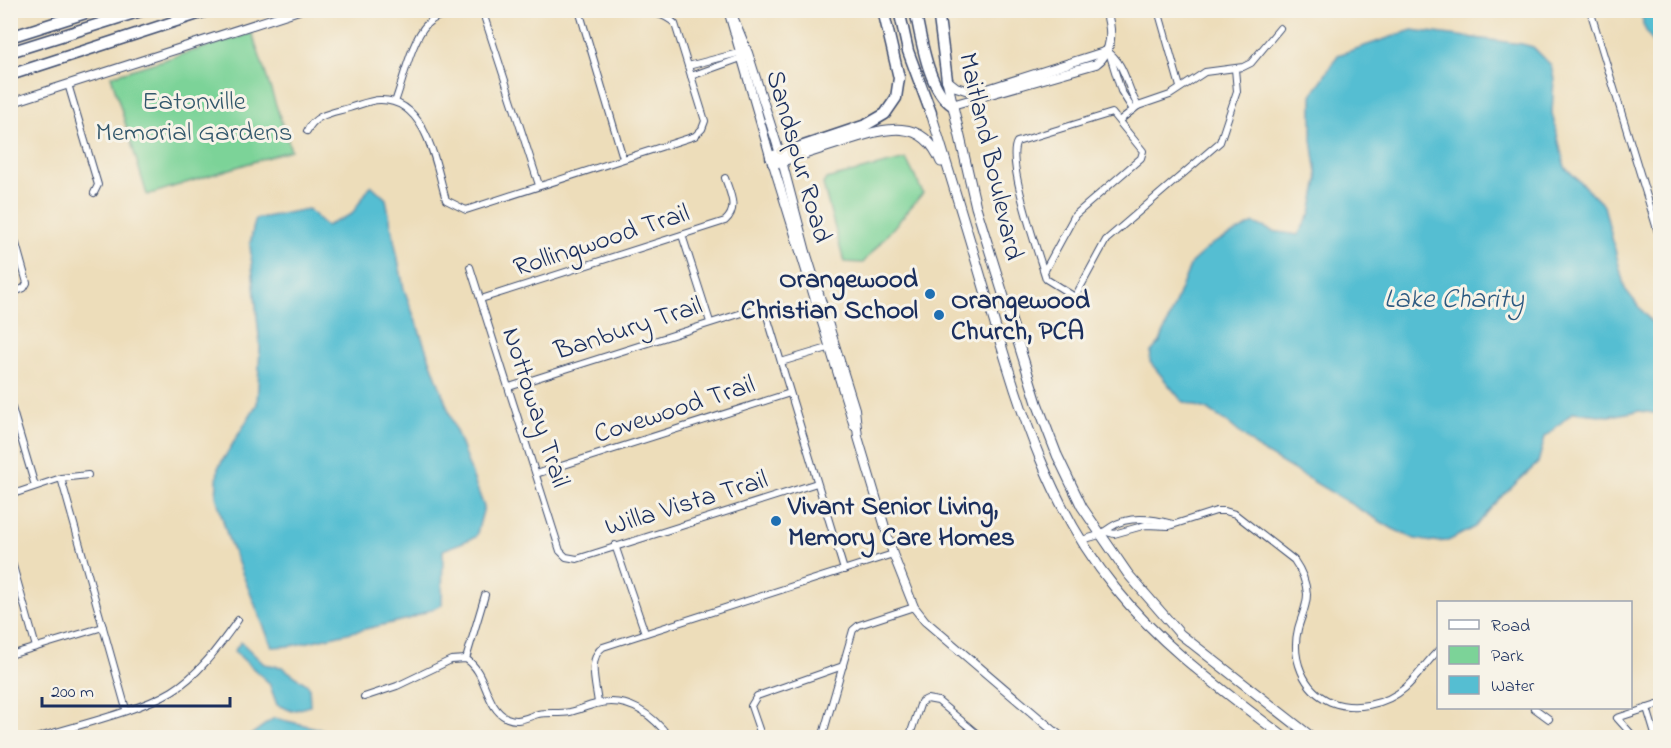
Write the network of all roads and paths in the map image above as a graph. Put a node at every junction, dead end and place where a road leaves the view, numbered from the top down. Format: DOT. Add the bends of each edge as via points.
graph roads {
  1 [pos="95,10"];
  2 [pos="144,10"];
  3 [pos="210,10"];
  4 [pos="299,10"];
  5 [pos="462,10"];
  6 [pos="579,10"];
  7 [pos="626,10"];
  8 [pos="729,10"];
  9 [pos="883,10"];
  10 [pos="899,10"];
  11 [pos="904,10"];
  12 [pos="915,10"];
  13 [pos="938,10"];
  14 [pos="1106,10"];
  15 [pos="1158,10"];
  16 [pos="1590,10"];
  17 [pos="483,11"];
  18 [pos="1280,28"];
  19 [pos="10,37"];
  20 [pos="738,51"];
  21 [pos="10,52"];
  22 [pos="1108,52"];
  23 [pos="748,53"];
  24 [pos="718,57"];
  25 [pos="741,61"];
  26 [pos="688,66"];
  27 [pos="721,67"];
  28 [pos="1234,69"];
  29 [pos="10,75"];
  30 [pos="691,76"];
  31 [pos="947,80"];
  32 [pos="68,84"];
  33 [pos="1180,87"];
  34 [pos="396,102"];
  35 [pos="10,103"];
  36 [pos="952,105"];
  37 [pos="1136,108"];
  38 [pos="931,113"];
  39 [pos="1120,120"];
  40 [pos="307,131"];
  41 [pos="623,158"];
  42 [pos="776,159"];
  43 [pos="725,178"];
  44 [pos="539,184"];
  45 [pos="94,193"];
  46 [pos="10,222"];
  47 [pos="964,222"];
  48 [pos="682,235"];
  49 [pos="1660,239"];
  50 [pos="470,267"];
  51 [pos="1044,272"];
  52 [pos="14,293"];
  53 [pos="481,299"];
  54 [pos="710,322"];
  55 [pos="832,347"];
  56 [pos="781,362"];
  57 [pos="508,387"];
  58 [pos="790,393"];
  59 [pos="10,401"];
  60 [pos="536,474"];
  61 [pos="88,475"];
  62 [pos="61,478"];
  63 [pos="817,483"];
  64 [pos="36,486"];
  65 [pos="10,495"];
  66 [pos="1104,534"];
  67 [pos="1081,540"];
  68 [pos="615,546"];
  69 [pos="1087,550"];
  70 [pos="893,554"];
  71 [pos="10,555"];
  72 [pos="566,557"];
  73 [pos="844,570"];
  74 [pos="484,595"];
  75 [pos="914,607"];
  76 [pos="238,620"];
  77 [pos="102,627"];
  78 [pos="645,633"];
  79 [pos="36,647"];
  80 [pos="1437,652"];
  81 [pos="10,655"];
  82 [pos="466,659"];
  83 [pos="843,666"];
  84 [pos="364,698"];
  85 [pos="598,703"];
  86 [pos="1660,704"];
  87 [pos="1647,708"];
  88 [pos="126,709"];
  89 [pos="1535,709"];
  90 [pos="1549,719"];
  91 [pos="36,738"];
  92 [pos="670,738"];
  93 [pos="762,738"];
  94 [pos="822,738"];
  95 [pos="909,738"];
  96 [pos="982,738"];
  97 [pos="1062,738"];
  98 [pos="1285,738"];
  99 [pos="1313,738"];
  100 [pos="1635,738"];
  101 [pos="1656,738"];
  1 -- 19 [label="highway"];
  2 -- 21 [label="highway"];
  3 -- 29 [label="highway"];
  4 -- 32 [label="main road"];
  5 -- 34 [label="street" via="426,25 418,37"];
  6 -- 41 [label="street"];
  7 -- 26 [label="street" via="669,17 675,24"];
  8 -- 20 [label="main road, Sandspur Road"];
  8 -- 23 [label="main road, Sandspur Road"];
  9 -- 42 [label="highway" via="899,78 891,106 866,125"];
  10 -- 38 [label="highway" via="908,51"];
  11 -- 38 [label="highway, Maitland Boulevard"];
  12 -- 36 [label="highway" via="934,84"];
  13 -- 31 [label="highway, Maitland Boulevard"];
  14 -- 22 [label="main road" via="1111,33"];
  15 -- 33 [label="street"];
  16 -- 49 [label="street"];
  17 -- 44 [label="street"];
  18 -- 28 [label="street" via="1251,63"];
  20 -- 23 [label="street"];
  20 -- 24 [label="street"];
  20 -- 25 [label="main road, Sandspur Road"];
  22 -- 31 [label="main road" via="975,93"];
  22 -- 36 [label="main road" via="1090,66"];
  22 -- 37 [label="street" via="1121,91"];
  23 -- 25 [label="street"];
  23 -- 42 [label="main road, Sandspur Road"];
  24 -- 26 [label="street"];
  24 -- 27 [label="street"];
  25 -- 27 [label="street"];
  25 -- 42 [label="main road, Sandspur Road"];
  26 -- 30 [label="street"];
  27 -- 30 [label="street"];
  28 -- 33 [label="street" via="1205,72"];
  28 -- 51 [label="street" via="1237,91 1220,142 1106,240 1075,297 1049,284"];
  30 -- 41 [label="street" via="705,121 702,129 696,136"];
  31 -- 36 [label="main road, Maitland Boulevard"];
  32 -- 35 [label="main road"];
  32 -- 45 [label="street" via="98,185"];
  33 -- 37 [label="street"];
  34 -- 40 [label="street" via="370,102 318,117"];
  34 -- 44 [label="street" via="418,121 446,200 455,207 466,210"];
  36 -- 66 [label="main road, Maitland Boulevard" via="976,207 1043,421 1066,476"];
  37 -- 39 [label="street"];
  38 -- 47 [label="main road, Maitland Boulevard"];
  39 -- 51 [label="street" via="1141,146 1141,158 1075,215"];
  39 -- 51 [label="street" via="1107,113 1022,139 1015,145 1023,201"];
  41 -- 44 [label="street"];
  42 -- 47 [label="main road" via="879,130 914,131 938,154"];
  42 -- 55 [label="street, Sandspur Road"];
  42 -- 55 [label="street, Sandspur Road" via="800,254"];
  43 -- 48 [label="street, Rollingwood Trail" via="734,206 732,215"];
  46 -- 52 [label="street" via="27,283"];
  47 -- 67 [label="main road, Maitland Boulevard" via="1027,429 1052,489"];
  48 -- 53 [label="street, Rollingwood Trail"];
  48 -- 54 [label="street"];
  50 -- 53 [label="street, Nottoway Trail"];
  53 -- 57 [label="street, Nottoway Trail"];
  54 -- 56 [label="street, Banbury Trail" via="760,310 766,316"];
  54 -- 57 [label="street, Banbury Trail"];
  55 -- 56 [label="street, Covewood Trail"];
  55 -- 70 [label="street, Sandspur Road" via="855,409 858,437"];
  56 -- 58 [label="street"];
  57 -- 60 [label="street, Nottoway Trail"];
  58 -- 60 [label="street, Covewood Trail"];
  58 -- 63 [label="street"];
  59 -- 64 [label="street"];
  60 -- 72 [label="street, Nottoway Trail" via="560,551"];
  61 -- 62 [label="street"];
  62 -- 64 [label="street"];
  62 -- 77 [label="street"];
  63 -- 68 [label="street, Willa Vista Trail"];
  63 -- 73 [label="street"];
  64 -- 65 [label="street"];
  66 -- 67 [label="street"];
  66 -- 69 [label="street"];
  66 -- 80 [label="street" via="1110,527 1146,518 1176,525 1216,511 1235,514 1300,569 1307,594 1298,630 1300,672 1324,699 1340,705 1381,702 1403,690"];
  66 -- 99 [label="main road, Maitland Boulevard" via="1136,583 1180,634"];
  67 -- 69 [label="main road, Maitland Boulevard"];
  68 -- 72 [label="street, Willa Vista Trail" via="577,559"];
  68 -- 78 [label="street"];
  69 -- 98 [label="main road, Maitland Boulevard" via="1154,632 1194,669"];
  70 -- 73 [label="street"];
  70 -- 75 [label="street, Sandspur Road"];
  71 -- 79 [label="street"];
  73 -- 78 [label="street"];
  74 -- 82 [label="street"];
  75 -- 83 [label="street" via="859,625 849,639"];
  75 -- 97 [label="street, Sandspur Road" via="925,621"];
  76 -- 88 [label="street" via="186,682 163,696"];
  77 -- 79 [label="street"];
  77 -- 88 [label="street"];
  78 -- 85 [label="street" via="596,652"];
  79 -- 81 [label="street"];
  82 -- 84 [label="street" via="451,660"];
  82 -- 85 [label="street" via="478,670 496,707 507,718 524,720"];
  83 -- 93 [label="street" via="757,696 751,706"];
  83 -- 94 [label="street"];
  85 -- 92 [label="street" via="634,706 649,714"];
  86 -- 87 [label="street"];
  87 -- 100 [label="street" via="1617,718"];
  87 -- 101 [label="street"];
  88 -- 91 [label="street"];
  89 -- 90 [label="street"];
  95 -- 96 [label="street" via="921,702 932,699"];
}
